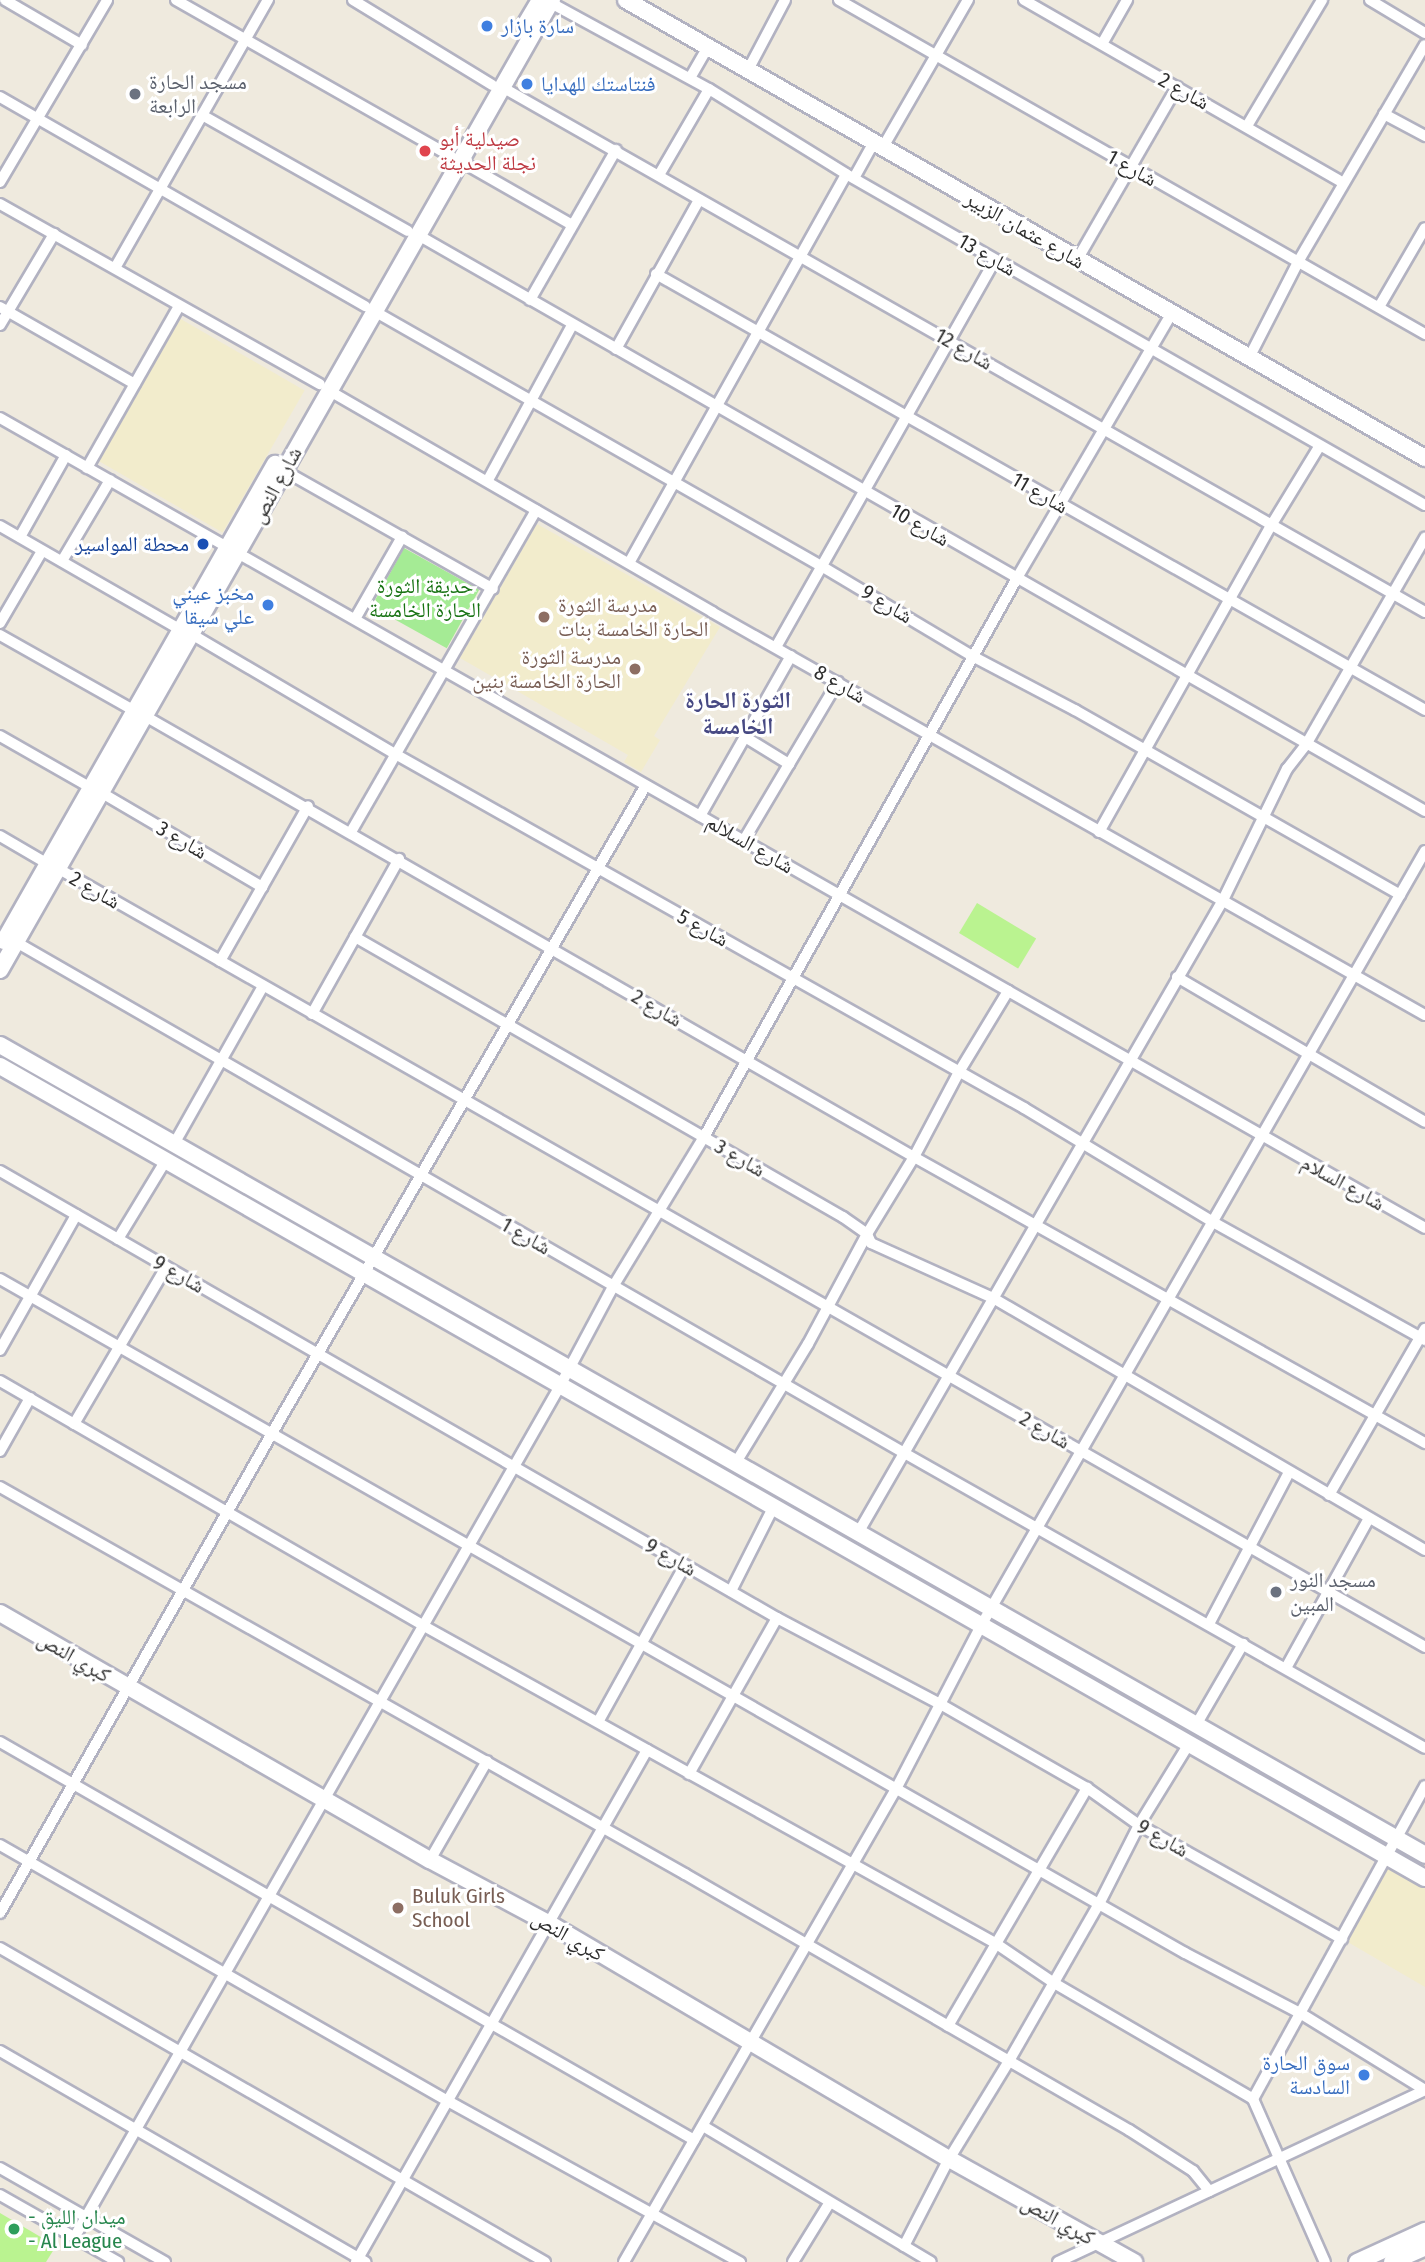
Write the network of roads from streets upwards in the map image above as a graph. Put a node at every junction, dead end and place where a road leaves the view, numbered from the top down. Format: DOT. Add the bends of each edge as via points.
graph roads {
  1 [pos="5,0"];
  2 [pos="107,0"];
  3 [pos="176,0"];
  4 [pos="268,0"];
  5 [pos="353,0"];
  6 [pos="626,0"];
  7 [pos="785,0"];
  8 [pos="839,0"];
  9 [pos="968,0"];
  10 [pos="1024,0"];
  11 [pos="1127,0"];
  12 [pos="1322,0"];
  13 [pos="1370,0"];
  14 [pos="548,1"];
  15 [pos="1425,33"];
  16 [pos="246,39"];
  17 [pos="1102,44"];
  18 [pos="82,45"];
  19 [pos="1425,45"];
  20 [pos="708,47"];
  21 [pos="935,55"];
  22 [pos="748,70"];
  23 [pos="690,78"];
  24 [pos="497,86"];
  25 [pos="1177,87"];
  26 [pos="709,89"];
  27 [pos="0,97"];
  28 [pos="1384,114"];
  29 [pos="202,115"];
  30 [pos="37,118"];
  31 [pos="1247,126"];
  32 [pos="1425,136"];
  33 [pos="879,145"];
  34 [pos="616,150"];
  35 [pos="455,158"];
  36 [pos="1129,168"];
  37 [pos="659,175"];
  38 [pos="850,176"];
  39 [pos="0,181"];
  40 [pos="1343,183"];
  41 [pos="160,190"];
  42 [pos="699,200"];
  43 [pos="0,204"];
  44 [pos="572,225"];
  45 [pos="1424,232"];
  46 [pos="413,233"];
  47 [pos="54,234"];
  48 [pos="801,256"];
  49 [pos="995,260"];
  50 [pos="1077,260"];
  51 [pos="1298,262"];
  52 [pos="115,268"];
  53 [pos="656,274"];
  54 [pos="530,300"];
  55 [pos="180,306"];
  56 [pos="1379,307"];
  57 [pos="4,309"];
  58 [pos="370,309"];
  59 [pos="1172,313"];
  60 [pos="0,325"];
  61 [pos="572,325"];
  62 [pos="757,332"];
  63 [pos="1425,334"];
  64 [pos="949,341"];
  65 [pos="616,349"];
  66 [pos="1152,350"];
  67 [pos="1250,356"];
  68 [pos="135,384"];
  69 [pos="324,387"];
  70 [pos="531,401"];
  71 [pos="717,405"];
  72 [pos="906,416"];
  73 [pos="0,418"];
  74 [pos="1105,429"];
  75 [pos="1319,447"];
  76 [pos="66,456"];
  77 [pos="1425,457"];
  78 [pos="87,468"];
  79 [pos="283,470"];
  80 [pos="110,480"];
  81 [pos="488,480"];
  82 [pos="673,482"];
  83 [pos="865,492"];
  84 [pos="1061,505"];
  85 [pos="1425,505"];
  86 [pos="536,510"];
  87 [pos="1272,524"];
  88 [pos="0,526"];
  89 [pos="20,537"];
  90 [pos="402,537"];
  91 [pos="1425,538"];
  92 [pos="233,550"];
  93 [pos="42,551"];
  94 [pos="62,561"];
  95 [pos="629,563"];
  96 [pos="823,567"];
  97 [pos="1017,578"];
  98 [pos="493,589"];
  99 [pos="1394,594"];
  100 [pos="1229,601"];
  101 [pos="1425,612"];
  102 [pos="355,619"];
  103 [pos="0,623"];
  104 [pos="187,633"];
  105 [pos="0,635"];
  106 [pos="776,647"];
  107 [pos="791,656"];
  108 [pos="974,657"];
  109 [pos="445,669"];
  110 [pos="1350,669"];
  111 [pos="1188,676"];
  112 [pos="838,682"];
  113 [pos="1425,710"];
  114 [pos="140,713"];
  115 [pos="931,735"];
  116 [pos="0,736"];
  117 [pos="745,737"];
  118 [pos="1307,743"];
  119 [pos="1144,750"];
  120 [pos="397,755"];
  121 [pos="789,764"];
  122 [pos="646,785"];
  123 [pos="97,790"];
  124 [pos="307,806"];
  125 [pos="1425,811"];
  126 [pos="700,816"];
  127 [pos="1264,819"];
  128 [pos="351,832"];
  129 [pos="1099,832"];
  130 [pos="0,836"];
  131 [pos="744,840"];
  132 [pos="1425,851"];
  133 [pos="399,859"];
  134 [pos="53,867"];
  135 [pos="598,869"];
  136 [pos="262,887"];
  137 [pos="839,895"];
  138 [pos="1400,895"];
  139 [pos="1223,900"];
  140 [pos="355,937"];
  141 [pos="5,940"];
  142 [pos="553,948"];
  143 [pos="220,961"];
  144 [pos="0,970"];
  145 [pos="1353,976"];
  146 [pos="792,977"];
  147 [pos="1177,977"];
  148 [pos="263,986"];
  149 [pos="1008,991"];
  150 [pos="312,1014"];
  151 [pos="1425,1015"];
  152 [pos="509,1025"];
  153 [pos="0,1045"];
  154 [pos="1308,1055"];
  155 [pos="746,1059"];
  156 [pos="222,1061"];
  157 [pos="1130,1063"];
  158 [pos="0,1066"];
  159 [pos="959,1072"];
  160 [pos="465,1101"];
  161 [pos="1425,1122"];
  162 [pos="704,1137"];
  163 [pos="1261,1137"];
  164 [pos="1082,1142"];
  165 [pos="174,1144"];
  166 [pos="915,1157"];
  167 [pos="166,1160"];
  168 [pos="0,1171"];
  169 [pos="422,1176"];
  170 [pos="658,1212"];
  171 [pos="76,1215"];
  172 [pos="1213,1222"];
  173 [pos="1035,1226"];
  174 [pos="1425,1228"];
  175 [pos="867,1234"];
  176 [pos="118,1239"];
  177 [pos="374,1258"];
  178 [pos="166,1267"];
  179 [pos="364,1275"];
  180 [pos="0,1279"];
  181 [pos="614,1286"];
  182 [pos="30,1296"];
  183 [pos="993,1298"];
  184 [pos="1169,1298"];
  185 [pos="829,1307"];
  186 [pos="1424,1335"];
  187 [pos="119,1347"];
  188 [pos="0,1350"];
  189 [pos="318,1354"];
  190 [pos="568,1370"];
  191 [pos="950,1375"];
  192 [pos="1125,1375"];
  193 [pos="0,1381"];
  194 [pos="785,1383"];
  195 [pos="560,1386"];
  196 [pos="30,1398"];
  197 [pos="1375,1414"];
  198 [pos="74,1424"];
  199 [pos="271,1435"];
  200 [pos="1425,1443"];
  201 [pos="0,1451"];
  202 [pos="1081,1451"];
  203 [pos="906,1454"];
  204 [pos="735,1464"];
  205 [pos="514,1467"];
  206 [pos="1289,1472"];
  207 [pos="0,1487"];
  208 [pos="1329,1495"];
  209 [pos="774,1506"];
  210 [pos="228,1512"];
  211 [pos="1369,1518"];
  212 [pos="1037,1528"];
  213 [pos="859,1533"];
  214 [pos="470,1545"];
  215 [pos="1249,1546"];
  216 [pos="1425,1550"];
  217 [pos="685,1565"];
  218 [pos="182,1591"];
  219 [pos="731,1591"];
  220 [pos="1330,1593"];
  221 [pos="992,1608"];
  222 [pos="0,1613"];
  223 [pos="778,1618"];
  224 [pos="1209,1624"];
  225 [pos="982,1625"];
  226 [pos="424,1626"];
  227 [pos="643,1642"];
  228 [pos="1243,1644"];
  229 [pos="1425,1647"];
  230 [pos="1286,1668"];
  231 [pos="127,1687"];
  232 [pos="732,1695"];
  233 [pos="379,1704"];
  234 [pos="942,1705"];
  235 [pos="598,1722"];
  236 [pos="1196,1725"];
  237 [pos="0,1742"];
  238 [pos="1190,1742"];
  239 [pos="1425,1748"];
  240 [pos="647,1750"];
  241 [pos="487,1761"];
  242 [pos="689,1774"];
  243 [pos="72,1784"];
  244 [pos="1425,1786"];
  245 [pos="897,1787"];
  246 [pos="1087,1788"];
  247 [pos="324,1799"];
  248 [pos="1139,1825"];
  249 [pos="603,1828"];
  250 [pos="1395,1839"];
  251 [pos="0,1844"];
  252 [pos="1385,1855"];
  253 [pos="1425,1855"];
  254 [pos="430,1860"];
  255 [pos="29,1861"];
  256 [pos="852,1864"];
  257 [pos="1038,1869"];
  258 [pos="1425,1878"];
  259 [pos="270,1897"];
  260 [pos="1099,1904"];
  261 [pos="0,1913"];
  262 [pos="550,1924"];
  263 [pos="1342,1939"];
  264 [pos="995,1943"];
  265 [pos="807,1945"];
  266 [pos="0,1948"];
  267 [pos="227,1972"];
  268 [pos="1054,1983"];
  269 [pos="1300,2013"];
  270 [pos="493,2023"];
  271 [pos="948,2026"];
  272 [pos="751,2043"];
  273 [pos="0,2051"];
  274 [pos="182,2052"];
  275 [pos="1009,2061"];
  276 [pos="1425,2090"];
  277 [pos="1253,2099"];
  278 [pos="446,2100"];
  279 [pos="703,2126"];
  280 [pos="138,2130"];
  281 [pos="694,2140"];
  282 [pos="1280,2157"];
  283 [pos="949,2159"];
  284 [pos="0,2168"];
  285 [pos="402,2179"];
  286 [pos="1209,2190"];
  287 [pos="0,2195"];
  288 [pos="830,2202"];
  289 [pos="651,2215"];
  290 [pos="87,2217"];
  291 [pos="1425,2231"];
  292 [pos="74,2238"];
  293 [pos="1102,2244"];
  294 [pos="904,2246"];
  295 [pos="1425,2247"];
  296 [pos="1367,2260"];
  297 [pos="360,2261"];
  298 [pos="118,2262"];
  299 [pos="165,2262"];
  300 [pos="545,2262"];
  301 [pos="624,2262"];
  302 [pos="740,2262"];
  303 [pos="793,2262"];
  304 [pos="930,2262"];
  305 [pos="1058,2262"];
  306 [pos="1134,2262"];
  307 [pos="1325,2262"];
  308 [pos="1392,2262"];
  1 -- 18 [label="street"];
  2 -- 18 [label="street"];
  3 -- 16 [label="street"];
  4 -- 16 [label="street"];
  5 -- 24 [label="street, شارع 12"];
  6 -- 20 [label="street, شارع عثمان الزبير"];
  7 -- 22 [label="street"];
  8 -- 21 [label="street, شارع 1"];
  9 -- 21 [label="street"];
  10 -- 17 [label="street, شارع 2"];
  11 -- 17 [label="street"];
  12 -- 31 [label="street"];
  13 -- 15 [label="street"];
  14 -- 23 [label="street, شارع 13"];
  14 -- 24 [label="street, شارع النص"];
  16 -- 29 [label="street"];
  16 -- 35 [label="street"];
  17 -- 25 [label="street, شارع 2"];
  18 -- 30 [label="street"];
  19 -- 28 [label="street"];
  20 -- 22 [label="street, شارع عثمان الزبير"];
  20 -- 23 [label="street"];
  21 -- 33 [label="street"];
  21 -- 36 [label="street, شارع 1"];
  22 -- 33 [label="street, شارع عثمان الزبير"];
  23 -- 26 [label="street, شارع 13"];
  24 -- 34 [label="street, شارع 12"];
  24 -- 35 [label="street, شارع النص"];
  25 -- 31 [label="street, شارع 2"];
  25 -- 36 [label="street"];
  26 -- 37 [label="street"];
  26 -- 38 [label="street, شارع 13"];
  27 -- 30 [label="street, شارع 9"];
  28 -- 32 [label="street"];
  28 -- 40 [label="street"];
  29 -- 41 [label="street"];
  29 -- 46 [label="street, شارع 10"];
  30 -- 39 [label="street"];
  30 -- 41 [label="street, شارع 9"];
  31 -- 40 [label="street, شارع 2"];
  33 -- 38 [label="street"];
  33 -- 50 [label="street, شارع عثمان الزبير"];
  34 -- 37 [label="street, شارع 12"];
  34 -- 44 [label="street"];
  35 -- 44 [label="street"];
  35 -- 46 [label="street, شارع النص"];
  36 -- 50 [label="street"];
  36 -- 51 [label="street, شارع 1"];
  37 -- 42 [label="street, شارع 12"];
  38 -- 48 [label="street"];
  38 -- 49 [label="street, شارع 13"];
  40 -- 51 [label="street"];
  41 -- 52 [label="street"];
  41 -- 58 [label="street, شارع 9"];
  42 -- 48 [label="street, شارع 12"];
  42 -- 53 [label="street"];
  43 -- 47 [label="street, شارع 8"];
  44 -- 54 [label="street"];
  45 -- 56 [label="street"];
  46 -- 54 [label="street, شارع 10"];
  46 -- 58 [label="street, شارع النص"];
  47 -- 52 [label="street, شارع 8"];
  47 -- 57 [label="street"];
  48 -- 62 [label="street"];
  48 -- 64 [label="street, شارع 12"];
  49 -- 64 [label="street"];
  49 -- 66 [label="street, شارع 13"];
  50 -- 59 [label="street, شارع عثمان الزبير"];
  51 -- 56 [label="street, شارع 1"];
  51 -- 67 [label="street"];
  52 -- 55 [label="street, شارع 8"];
  53 -- 62 [label="street, شارع 11"];
  53 -- 65 [label="street"];
  54 -- 61 [label="street, شارع 10"];
  55 -- 68 [label="street"];
  55 -- 69 [label="street, شارع 8"];
  56 -- 63 [label="street, شارع 1"];
  57 -- 60 [label="street"];
  57 -- 68 [label="street"];
  58 -- 69 [label="street, شارع النص"];
  58 -- 70 [label="street, شارع 9"];
  59 -- 66 [label="street"];
  59 -- 67 [label="street, شارع عثمان الزبير"];
  61 -- 65 [label="street, شارع 10"];
  61 -- 70 [label="street"];
  62 -- 71 [label="street"];
  62 -- 72 [label="street, شارع 11"];
  64 -- 72 [label="street"];
  64 -- 74 [label="street, شارع 12"];
  65 -- 71 [label="street, شارع 10"];
  66 -- 74 [label="street"];
  66 -- 75 [label="street, شارع 13"];
  67 -- 77 [label="street, شارع عثمان الزبير"];
  68 -- 78 [label="street"];
  69 -- 79 [label="street, شارع النص"];
  69 -- 81 [label="street, شارع 8"];
  69 -- 92 [label="street, شارع النص"];
  70 -- 81 [label="street"];
  70 -- 82 [label="street, شارع 9"];
  71 -- 82 [label="street"];
  71 -- 83 [label="street, شارع 10"];
  72 -- 83 [label="street"];
  72 -- 84 [label="street, شارع 11"];
  73 -- 76 [label="street, شارع السلالم"];
  74 -- 84 [label="street"];
  74 -- 87 [label="street, شارع 12"];
  75 -- 85 [label="street, شارع 13"];
  75 -- 87 [label="street"];
  76 -- 78 [label="street, شارع السلالم"];
  76 -- 89 [label="street"];
  78 -- 80 [label="street, شارع السلالم"];
  79 -- 90 [label="street"];
  79 -- 92 [label="street, شارع النص"];
  80 -- 92 [label="street, شارع السلالم"];
  80 -- 94 [label="street"];
  81 -- 86 [label="street, شارع 8"];
  82 -- 95 [label="street"];
  82 -- 96 [label="street, شارع 9"];
  83 -- 96 [label="street"];
  83 -- 97 [label="street, شارع 10"];
  84 -- 97 [label="street"];
  84 -- 100 [label="street, شارع 11"];
  86 -- 95 [label="street, شارع 8"];
  86 -- 98 [label="street"];
  87 -- 99 [label="street, شارع 12"];
  87 -- 100 [label="street"];
  88 -- 89 [label="street, شارع 5"];
  89 -- 93 [label="street, شارع 5"];
  90 -- 98 [label="street"];
  90 -- 102 [label="street"];
  91 -- 99 [label="street"];
  92 -- 102 [label="street, شارع السلالم"];
  92 -- 104 [label="street, شارع النص"];
  93 -- 94 [label="street, شارع 5"];
  93 -- 103 [label="street"];
  94 -- 104 [label="street, شارع 5"];
  95 -- 106 [label="street, شارع 8"];
  96 -- 106 [label="street"];
  96 -- 108 [label="street, شارع 9"];
  97 -- 108 [label="street"];
  97 -- 111 [label="street, شارع 10"];
  98 -- 109 [label="street"];
  99 -- 101 [label="street, شارع 12"];
  99 -- 110 [label="street"];
  100 -- 110 [label="street, شارع 11"];
  100 -- 111 [label="street"];
  102 -- 109 [label="street, شارع السلالم"];
  104 -- 114 [label="street, شارع النص"];
  104 -- 120 [label="street, شارع 5"];
  105 -- 114 [label="street, شارع 2"];
  106 -- 107 [label="street, شارع 8"];
  107 -- 112 [label="street, شارع 8"];
  107 -- 117 [label="street"];
  108 -- 115 [label="street"];
  108 -- 119 [label="street, شارع 9"];
  109 -- 120 [label="street"];
  109 -- 122 [label="street, شارع السلالم"];
  110 -- 113 [label="street, شارع 11"];
  110 -- 118 [label="street"];
  111 -- 118 [label="street, شارع 10"];
  111 -- 119 [label="street"];
  112 -- 115 [label="street, شارع 8"];
  112 -- 121 [label="street"];
  114 -- 123 [label="street, شارع النص"];
  114 -- 124 [label="street, شارع 2"];
  115 -- 129 [label="street, شارع 8"];
  115 -- 137 [label="street"];
  116 -- 123 [label="street, شارع 3"];
  117 -- 121 [label="street"];
  117 -- 126 [label="street"];
  118 -- 125 [label="street, شارع 10"];
  118 -- 127 [label="street" via="1287,769"];
  119 -- 127 [label="street, شارع 9"];
  119 -- 129 [label="street"];
  120 -- 128 [label="street"];
  120 -- 135 [label="street, شارع 5"];
  121 -- 131 [label="street"];
  122 -- 126 [label="street, شارع السلالم"];
  122 -- 135 [label="street"];
  123 -- 134 [label="street, شارع النص"];
  123 -- 136 [label="street, شارع 3"];
  124 -- 128 [label="street, شارع 2"];
  124 -- 136 [label="street"];
  126 -- 131 [label="street, شارع السلالم"];
  127 -- 138 [label="street, شارع 9"];
  127 -- 139 [label="street"];
  128 -- 133 [label="street, شارع 2"];
  129 -- 139 [label="street, شارع 8"];
  130 -- 134 [label="street, شارع 2"];
  131 -- 137 [label="street, شارع السلالم"];
  132 -- 138 [label="street"];
  133 -- 140 [label="street"];
  133 -- 142 [label="street, شارع 2"];
  134 -- 141 [label="street, شارع النص"];
  134 -- 143 [label="street, شارع 2"];
  135 -- 142 [label="street"];
  135 -- 146 [label="street, شارع 5"];
  136 -- 143 [label="street"];
  137 -- 146 [label="street"];
  137 -- 149 [label="street, شارع السلالم"];
  138 -- 145 [label="street"];
  139 -- 145 [label="street, شارع 8"];
  139 -- 147 [label="street"];
  140 -- 150 [label="street"];
  140 -- 152 [label="street, شارع 3"];
  141 -- 144 [label="street, شارع النص"];
  141 -- 156 [label="street, شارع 1"];
  142 -- 152 [label="street"];
  142 -- 155 [label="street, شارع 2"];
  143 -- 148 [label="street, شارع 2"];
  145 -- 151 [label="street, شارع 8"];
  145 -- 154 [label="street"];
  146 -- 155 [label="street"];
  146 -- 159 [label="street, شارع 5"];
  147 -- 154 [label="street"];
  147 -- 157 [label="street"];
  148 -- 150 [label="street, شارع 2"];
  148 -- 156 [label="street"];
  149 -- 157 [label="street, شارع السلالم"];
  149 -- 159 [label="street"];
  150 -- 160 [label="street, شارع 2"];
  152 -- 160 [label="street"];
  152 -- 162 [label="street, شارع 3"];
  153 -- 165 [label="street"];
  154 -- 161 [label="street"];
  154 -- 163 [label="street"];
  155 -- 162 [label="street"];
  155 -- 166 [label="street, شارع 2"];
  156 -- 165 [label="street"];
  156 -- 169 [label="street, شارع 1"];
  157 -- 163 [label="street, شارع السلالم"];
  157 -- 164 [label="street"];
  158 -- 167 [label="street"];
  159 -- 164 [label="street, شارع 5"];
  159 -- 166 [label="street"];
  160 -- 169 [label="street"];
  160 -- 170 [label="street, شارع 2"];
  162 -- 170 [label="street"];
  162 -- 175 [label="street, شارع 3"];
  163 -- 172 [label="street"];
  163 -- 174 [label="street, شارع السلام"];
  164 -- 172 [label="street, شارع 5"];
  164 -- 173 [label="street"];
  165 -- 177 [label="street"];
  166 -- 173 [label="street, شارع 2"];
  166 -- 175 [label="street"];
  167 -- 176 [label="street"];
  167 -- 179 [label="street"];
  168 -- 171 [label="street, شارع 9"];
  169 -- 177 [label="street"];
  169 -- 181 [label="street, شارع 1"];
  170 -- 181 [label="street"];
  170 -- 185 [label="street, شارع 2"];
  171 -- 176 [label="street, شارع 9"];
  171 -- 182 [label="street"];
  172 -- 184 [label="street"];
  172 -- 186 [label="street, شارع 5"];
  173 -- 183 [label="street"];
  173 -- 184 [label="street, شارع 2"];
  175 -- 183 [label="street, شارع 3" via="871,1243"];
  175 -- 185 [label="street"];
  176 -- 178 [label="street, شارع 9"];
  177 -- 179 [label="street"];
  177 -- 190 [label="street"];
  178 -- 187 [label="street"];
  178 -- 189 [label="street, شارع 9"];
  179 -- 189 [label="street"];
  179 -- 195 [label="street"];
  180 -- 182 [label="street"];
  181 -- 190 [label="street"];
  181 -- 194 [label="street, شارع 1"];
  182 -- 187 [label="street"];
  182 -- 188 [label="street"];
  183 -- 191 [label="street"];
  183 -- 192 [label="street, شارع 3"];
  184 -- 192 [label="street"];
  184 -- 197 [label="street, شارع 2"];
  185 -- 191 [label="street, شارع 2"];
  185 -- 194 [label="street"];
  186 -- 197 [label="street"];
  187 -- 198 [label="street"];
  187 -- 199 [label="street"];
  189 -- 199 [label="street"];
  189 -- 205 [label="street, شارع 9"];
  190 -- 195 [label="street"];
  190 -- 204 [label="street"];
  191 -- 202 [label="street, شارع 2"];
  191 -- 203 [label="street"];
  192 -- 202 [label="street"];
  192 -- 206 [label="street, شارع 3"];
  193 -- 196 [label="street"];
  194 -- 203 [label="street, شارع 1"];
  194 -- 204 [label="street"];
  195 -- 205 [label="street"];
  195 -- 209 [label="street"];
  196 -- 198 [label="street"];
  196 -- 201 [label="street"];
  197 -- 200 [label="street, شارع 2"];
  197 -- 208 [label="street"];
  198 -- 210 [label="street"];
  199 -- 210 [label="street"];
  199 -- 214 [label="street"];
  202 -- 212 [label="street"];
  202 -- 215 [label="street, شارع 2"];
  203 -- 212 [label="street, شارع 1"];
  203 -- 213 [label="street"];
  204 -- 213 [label="street"];
  205 -- 214 [label="street"];
  205 -- 217 [label="street, شارع 9"];
  206 -- 208 [label="street, شارع 3"];
  206 -- 215 [label="street"];
  207 -- 218 [label="street"];
  208 -- 211 [label="street, شارع 3"];
  209 -- 219 [label="street"];
  209 -- 225 [label="street"];
  210 -- 218 [label="street"];
  210 -- 226 [label="street"];
  211 -- 216 [label="street, شارع 3"];
  211 -- 220 [label="street"];
  212 -- 221 [label="street"];
  212 -- 224 [label="street, شارع 1"];
  213 -- 221 [label="street"];
  214 -- 226 [label="street"];
  214 -- 227 [label="street"];
  215 -- 220 [label="street, شارع 2"];
  215 -- 224 [label="street"];
  217 -- 219 [label="street, شارع 9"];
  217 -- 227 [label="street"];
  218 -- 231 [label="street"];
  218 -- 233 [label="street"];
  219 -- 223 [label="street, شارع 9"];
  220 -- 229 [label="street, شارع 2"];
  220 -- 230 [label="street"];
  221 -- 225 [label="street"];
  221 -- 236 [label="street"];
  222 -- 231 [label="street, كبري النص"];
  223 -- 232 [label="street"];
  223 -- 234 [label="street, شارع 9"];
  224 -- 228 [label="street, شارع 1"];
  225 -- 234 [label="street"];
  225 -- 238 [label="street"];
  226 -- 233 [label="street"];
  226 -- 235 [label="street"];
  227 -- 232 [label="street"];
  227 -- 235 [label="street"];
  228 -- 230 [label="street, شارع 1"];
  228 -- 236 [label="street"];
  230 -- 239 [label="street, شارع 1"];
  231 -- 243 [label="street"];
  231 -- 247 [label="street, كبري النص"];
  232 -- 242 [label="street"];
  232 -- 245 [label="street"];
  233 -- 241 [label="street"];
  233 -- 247 [label="street"];
  234 -- 245 [label="street"];
  234 -- 246 [label="street, شارع 9"];
  235 -- 240 [label="street"];
  236 -- 250 [label="street"];
  237 -- 243 [label="street"];
  238 -- 248 [label="street"];
  238 -- 252 [label="street"];
  240 -- 242 [label="street"];
  240 -- 249 [label="street"];
  241 -- 249 [label="street"];
  241 -- 254 [label="street"];
  242 -- 256 [label="street"];
  243 -- 255 [label="street"];
  243 -- 259 [label="street"];
  244 -- 250 [label="street"];
  245 -- 256 [label="street"];
  245 -- 257 [label="street"];
  246 -- 248 [label="street, شارع 9"];
  246 -- 257 [label="street"];
  247 -- 254 [label="street, كبري النص"];
  247 -- 259 [label="street"];
  248 -- 260 [label="street"];
  248 -- 263 [label="street, شارع 9"];
  249 -- 262 [label="street"];
  249 -- 265 [label="street"];
  250 -- 252 [label="street"];
  250 -- 253 [label="street"];
  251 -- 255 [label="street"];
  252 -- 258 [label="street"];
  252 -- 263 [label="street"];
  254 -- 262 [label="street, كبري النص"];
  255 -- 261 [label="street"];
  255 -- 267 [label="street"];
  256 -- 264 [label="street"];
  256 -- 265 [label="street"];
  257 -- 260 [label="street"];
  257 -- 264 [label="street"];
  259 -- 267 [label="street"];
  259 -- 270 [label="street"];
  260 -- 268 [label="street"];
  260 -- 269 [label="street"];
  262 -- 270 [label="street"];
  262 -- 272 [label="street, كبري النص"];
  263 -- 269 [label="street"];
  264 -- 268 [label="street"];
  264 -- 271 [label="street"];
  265 -- 271 [label="street"];
  265 -- 272 [label="street"];
  266 -- 274 [label="street"];
  267 -- 274 [label="street"];
  267 -- 278 [label="street"];
  268 -- 275 [label="street"];
  268 -- 277 [label="street"];
  269 -- 276 [label="street"];
  269 -- 277 [label="street"];
  270 -- 278 [label="street"];
  270 -- 281 [label="street"];
  271 -- 275 [label="street"];
  272 -- 279 [label="street"];
  272 -- 283 [label="street, كبري النص"];
  273 -- 280 [label="street"];
  274 -- 280 [label="street"];
  274 -- 285 [label="street"];
  275 -- 283 [label="street"];
  275 -- 286 [label="street" via="1175,2158"];
  276 -- 282 [label="street"];
  277 -- 282 [label="street"];
  278 -- 285 [label="street"];
  278 -- 289 [label="street"];
  279 -- 281 [label="street"];
  279 -- 288 [label="street"];
  280 -- 290 [label="street"];
  280 -- 297 [label="street"];
  281 -- 289 [label="street"];
  282 -- 286 [label="street"];
  282 -- 307 [label="street"];
  283 -- 293 [label="street, كبري النص"];
  283 -- 294 [label="street"];
  284 -- 290 [label="street"];
  285 -- 297 [label="street"];
  285 -- 300 [label="street"];
  286 -- 293 [label="street"];
  287 -- 292 [label="street"];
  288 -- 294 [label="street"];
  288 -- 303 [label="street"];
  289 -- 301 [label="street"];
  289 -- 302 [label="street"];
  290 -- 292 [label="street"];
  290 -- 299 [label="street"];
  291 -- 296 [label="street"];
  292 -- 298 [label="street"];
  293 -- 305 [label="street"];
  293 -- 306 [label="street, كبري النص"];
  294 -- 304 [label="street"];
  295 -- 308 [label="street"];
}
